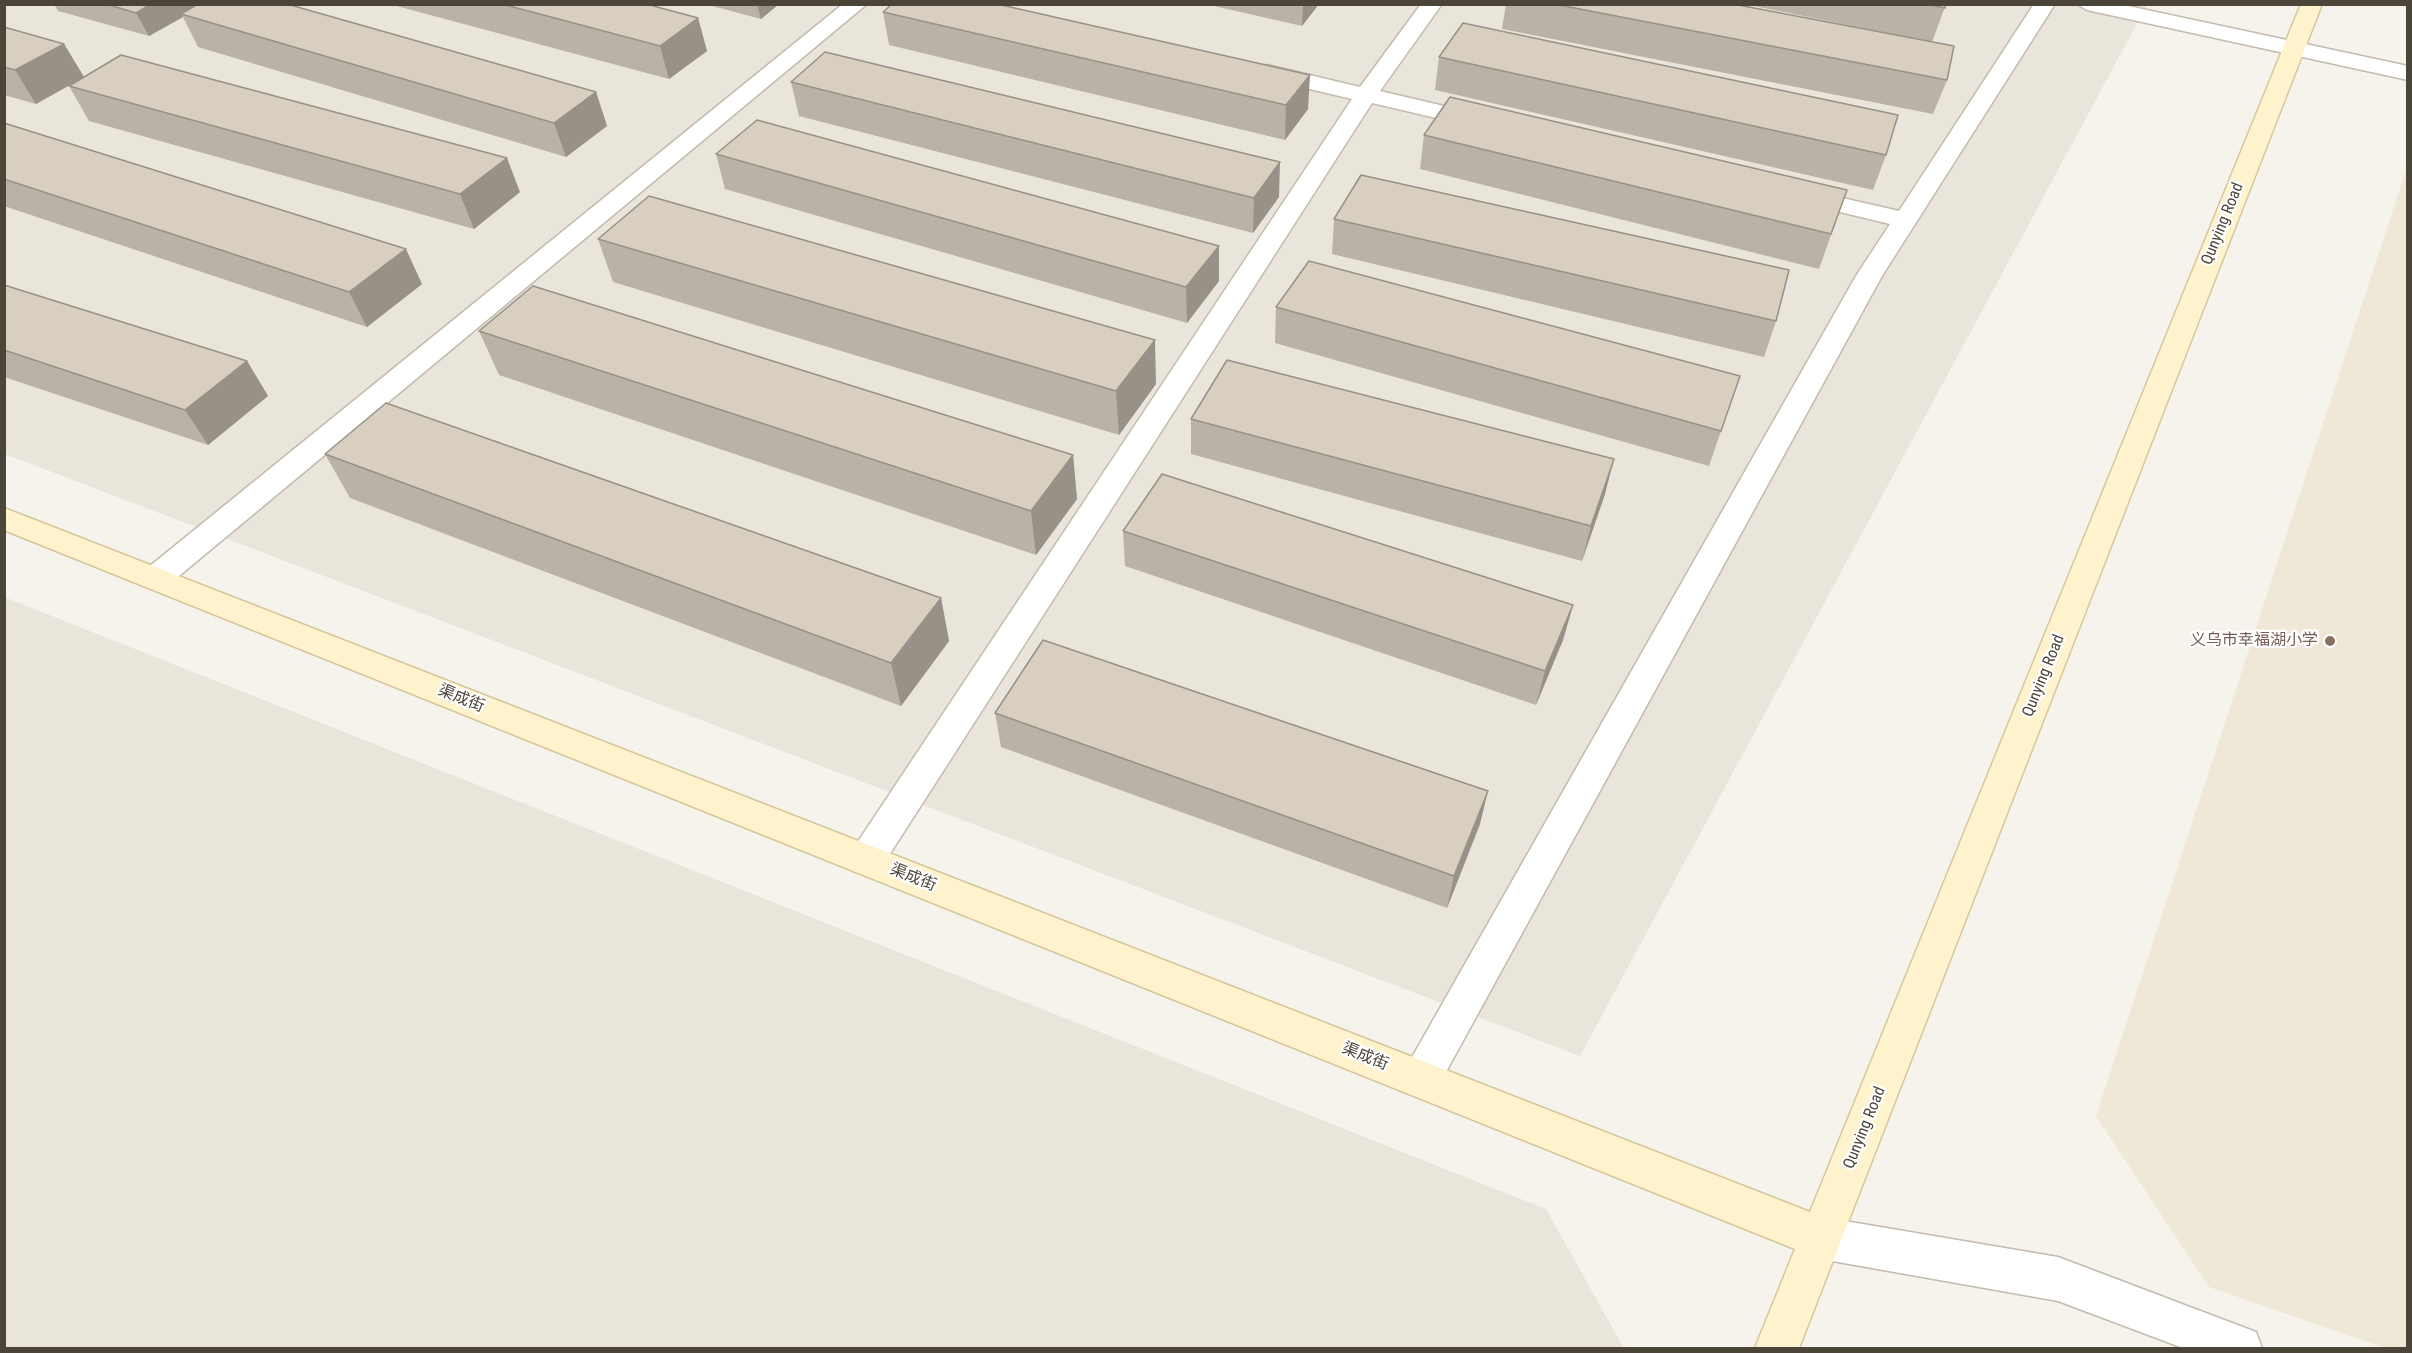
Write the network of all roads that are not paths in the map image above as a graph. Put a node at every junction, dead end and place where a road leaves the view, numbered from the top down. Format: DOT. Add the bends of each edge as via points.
graph roads {
  1 [pos="857,4"];
  2 [pos="1432,4"];
  3 [pos="2045,4"];
  4 [pos="2087,4"];
  5 [pos="2312,4"];
  6 [pos="2293,50"];
  7 [pos="1241,65"];
  8 [pos="2408,73"];
  9 [pos="1366,94"];
  10 [pos="1504,127"];
  11 [pos="1779,191"];
  12 [pos="1905,220"];
  13 [pos="4,518"];
  14 [pos="156,578"];
  15 [pos="866,860"];
  16 [pos="1421,1079"];
  17 [pos="1821,1238"];
  18 [pos="1777,1348"];
  19 [pos="2240,1348"];
  1 -- 14 [label="street"];
  2 -- 9 [label="street"];
  3 -- 12 [label="street"];
  4 -- 6 [label="street"];
  5 -- 6 [label="street, Qunying Road"];
  6 -- 8 [label="street"];
  6 -- 17 [label="street, Qunying Road"];
  7 -- 9 [label="street"];
  9 -- 10 [label="street"];
  9 -- 15 [label="street"];
  11 -- 12 [label="street"];
  12 -- 16 [label="street" via="1863,287"];
  13 -- 14 [label="street, 渠成街"];
  14 -- 15 [label="street, 渠成街"];
  15 -- 16 [label="street, 渠成街"];
  16 -- 17 [label="street, 渠成街"];
  17 -- 18 [label="street, Qunying Road"];
  17 -- 19 [label="street" via="2058,1279"];
}
